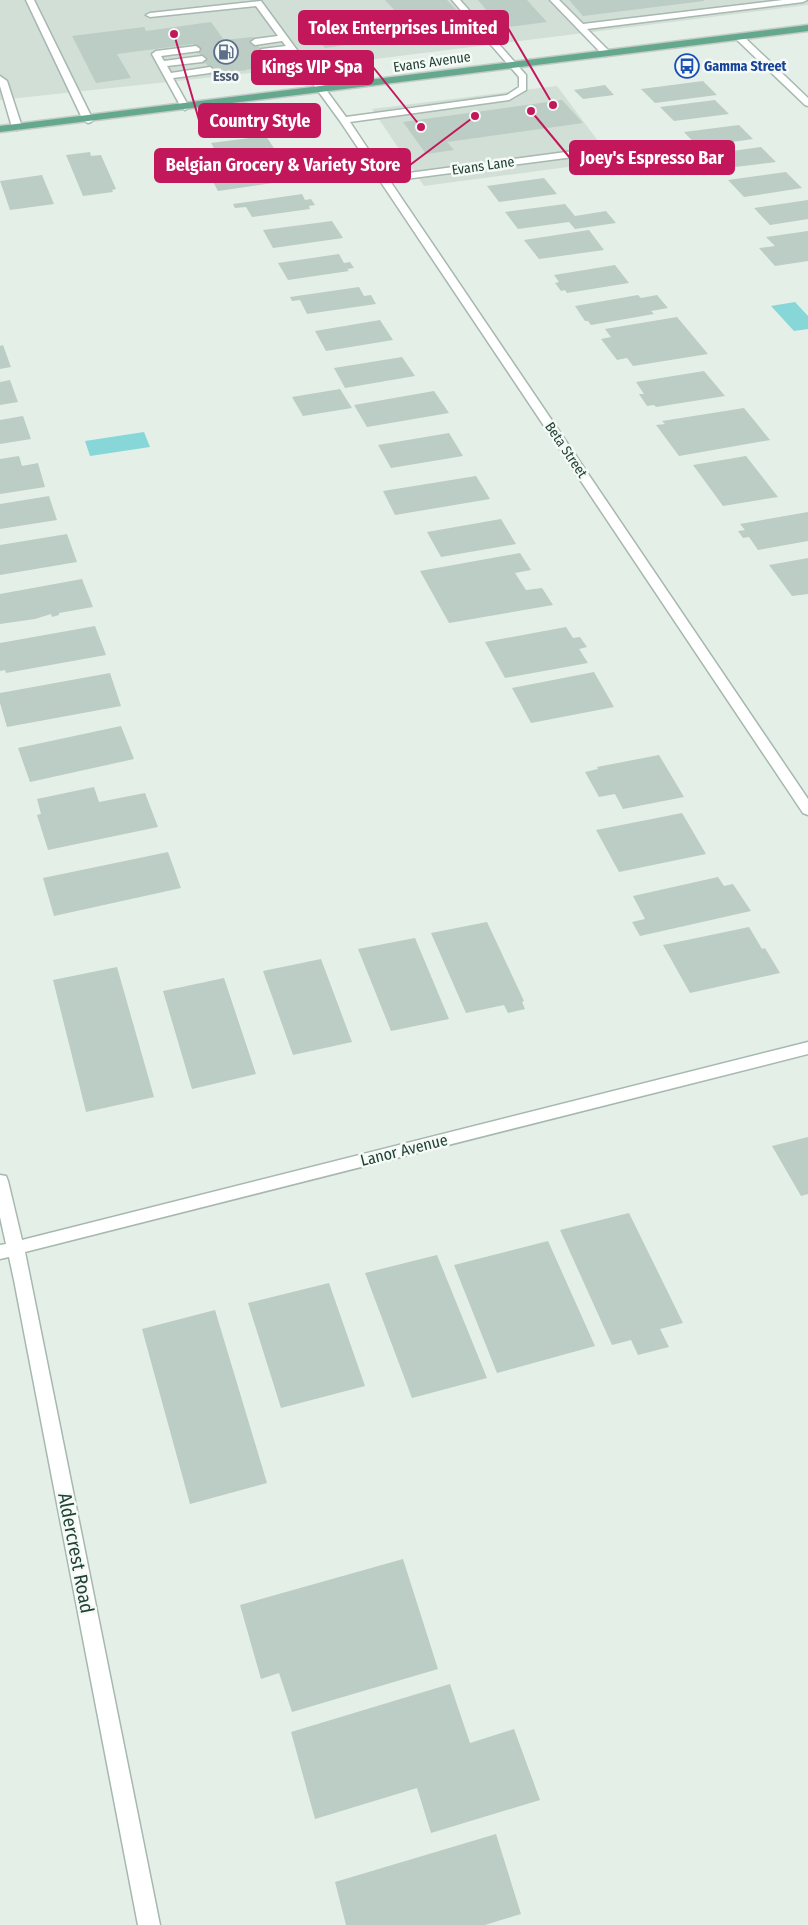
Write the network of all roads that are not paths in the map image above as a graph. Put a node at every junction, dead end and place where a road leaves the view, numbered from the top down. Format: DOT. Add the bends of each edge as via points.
graph roads {
  1 [pos="30,0"];
  2 [pos="456,0"];
  3 [pos="554,0"];
  4 [pos="803,0"];
  5 [pos="150,15"];
  6 [pos="581,27"];
  7 [pos="808,28"];
  8 [pos="739,37"];
  9 [pos="284,38"];
  10 [pos="255,42"];
  11 [pos="292,48"];
  12 [pos="196,49"];
  13 [pos="262,52"];
  14 [pos="606,53"];
  15 [pos="202,59"];
  16 [pos="300,59"];
  17 [pos="270,63"];
  18 [pos="161,64"];
  19 [pos="514,65"];
  20 [pos="210,70"];
  21 [pos="168,76"];
  22 [pos="0,79"];
  23 [pos="324,90"];
  24 [pos="808,103"];
  25 [pos="186,107"];
  26 [pos="88,120"];
  27 [pos="344,120"];
  28 [pos="17,127"];
  29 [pos="0,129"];
  30 [pos="581,153"];
  31 [pos="384,179"];
  32 [pos="808,810"];
  33 [pos="808,1048"];
  34 [pos="0,1181"];
  35 [pos="8,1250"];
  36 [pos="149,1925"];
  1 -- 26 [label="street"];
  2 -- 19 [label="street"];
  3 -- 6 [label="street"];
  4 -- 6 [label="street"];
  5 -- 9 [label="street, Beta Street" via="258,3"];
  6 -- 14 [label="street"];
  7 -- 8 [label="main road, Evans Avenue"];
  8 -- 14 [label="main road, Evans Avenue"];
  8 -- 24 [label="street"];
  9 -- 10 [label="street"];
  9 -- 11 [label="street, Beta Street"];
  11 -- 13 [label="street"];
  11 -- 16 [label="street, Beta Street"];
  12 -- 18 [label="street" via="156,54"];
  14 -- 19 [label="main road, Evans Avenue"];
  15 -- 18 [label="street"];
  16 -- 17 [label="street"];
  16 -- 23 [label="street, Beta Street"];
  18 -- 21 [label="street"];
  19 -- 23 [label="main road, Evans Avenue"];
  19 -- 27 [label="street" via="524,77 523,88 509,97"];
  20 -- 21 [label="street"];
  21 -- 25 [label="street"];
  22 -- 28 [label="street"];
  23 -- 25 [label="main road, Evans Avenue"];
  23 -- 27 [label="street, Beta Street"];
  25 -- 26 [label="main road, Evans Avenue"];
  26 -- 28 [label="main road, Evans Avenue"];
  27 -- 31 [label="street, Beta Street"];
  28 -- 29 [label="main road, Evans Avenue"];
  30 -- 31 [label="street, Evans Lane"];
  31 -- 32 [label="street, Beta Street"];
  33 -- 35 [label="street, Lanor Avenue"];
  34 -- 35 [label="street, Aldercrest Road"];
  35 -- 36 [label="street, Aldercrest Road"];
}
